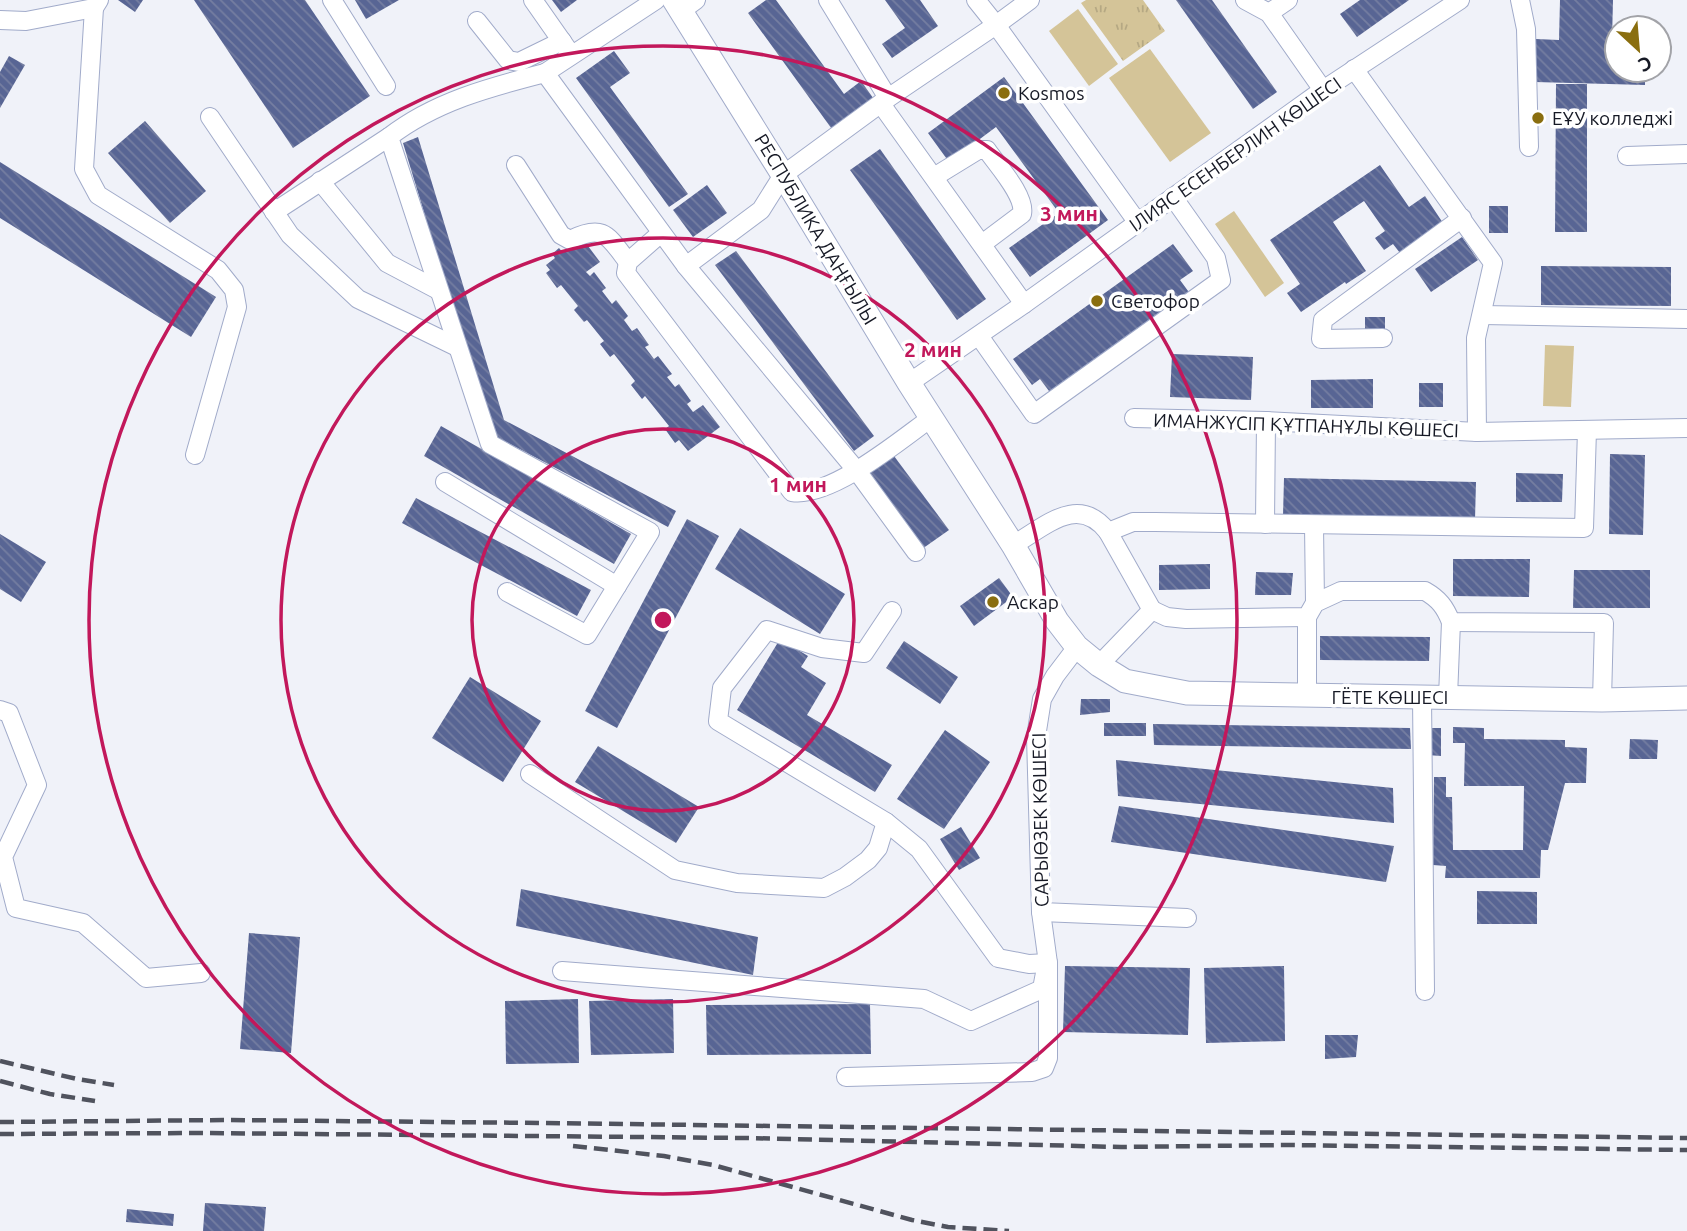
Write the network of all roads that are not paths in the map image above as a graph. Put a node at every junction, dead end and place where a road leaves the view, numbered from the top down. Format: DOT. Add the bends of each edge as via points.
graph roads {
  1 [pos="332,0"];
  2 [pos="533,0"];
  3 [pos="656,0"];
  4 [pos="828,0"];
  5 [pos="976,0"];
  6 [pos="1030,0"];
  7 [pos="1245,0"];
  8 [pos="1288,0"];
  9 [pos="1461,0"];
  10 [pos="1520,0"];
  11 [pos="96,4"];
  12 [pos="683,4"];
  13 [pos="1269,13"];
  14 [pos="0,20"];
  15 [pos="477,21"];
  16 [pos="996,25"];
  17 [pos="567,48"];
  18 [pos="1354,69"];
  19 [pos="545,73"];
  20 [pos="386,86"];
  21 [pos="1323,90"];
  22 [pos="885,101"];
  23 [pos="210,117"];
  24 [pos="389,137"];
  25 [pos="1530,148"];
  26 [pos="1687,154"];
  27 [pos="1627,156"];
  28 [pos="516,165"];
  29 [pos="783,175"];
  30 [pos="934,177"];
  31 [pos="320,181"];
  32 [pos="1173,197"];
  33 [pos="274,212"];
  34 [pos="1462,218"];
  35 [pos="1138,223"];
  36 [pos="661,233"];
  37 [pos="982,244"];
  38 [pos="628,262"];
  39 [pos="686,266"];
  40 [pos="438,290"];
  41 [pos="1024,304"];
  42 [pos="1482,315"];
  43 [pos="1687,319"];
  44 [pos="979,336"];
  45 [pos="1383,338"];
  46 [pos="457,347"];
  47 [pos="909,383"];
  48 [pos="931,418"];
  49 [pos="1134,418"];
  50 [pos="1266,421"];
  51 [pos="1687,429"];
  52 [pos="1587,430"];
  53 [pos="1477,432"];
  54 [pos="195,455"];
  55 [pos="857,471"];
  56 [pos="445,482"];
  57 [pos="1265,524"];
  58 [pos="1314,525"];
  59 [pos="1108,532"];
  60 [pos="1013,545"];
  61 [pos="916,552"];
  62 [pos="617,586"];
  63 [pos="507,592"];
  64 [pos="1152,610"];
  65 [pos="1311,610"];
  66 [pos="892,611"];
  67 [pos="1451,622"];
  68 [pos="1077,647"];
  69 [pos="1099,665"];
  70 [pos="1307,696"];
  71 [pos="1422,697"];
  72 [pos="1448,697"];
  73 [pos="1687,698"];
  74 [pos="1602,699"];
  75 [pos="0,710"];
  76 [pos="530,774"];
  77 [pos="886,822"];
  78 [pos="1041,912"];
  79 [pos="1186,918"];
  80 [pos="1048,962"];
  81 [pos="562,971"];
  82 [pos="201,973"];
  83 [pos="1425,991"];
  84 [pos="846,1077"];
  1 -- 20 [label="street"];
  2 -- 17 [label="street"];
  3 -- 17 [label="street"];
  4 -- 22 [label="street"];
  5 -- 16 [label="street"];
  6 -- 16 [label="street"];
  7 -- 13 [label="street"];
  8 -- 13 [label="street"];
  9 -- 18 [label="street, ІЛИЯС ЕСЕНБЕРЛИН КӨШЕСІ"];
  10 -- 25 [label="street" via="1526,30"];
  11 -- 14 [label="street" via="26,21"];
  11 -- 54 [label="street" via="84,169 98,195 218,270 234,290 237,307"];
  12 -- 29 [label="main road, РЕСПУБЛИКА ДАҢҒЫЛЫ"];
  13 -- 21 [label="street"];
  15 -- 17 [label="street" via="508,60 519,62"];
  16 -- 22 [label="street"];
  16 -- 35 [label="street"];
  17 -- 19 [label="street"];
  18 -- 21 [label="street, ІЛИЯС ЕСЕНБЕРЛИН КӨШЕСІ"];
  18 -- 34 [label="street"];
  19 -- 24 [label="street" via="482,89 410,121"];
  19 -- 36 [label="street"];
  21 -- 32 [label="street, ІЛИЯС ЕСЕНБЕРЛИН КӨШЕСІ"];
  22 -- 29 [label="street"];
  22 -- 30 [label="street"];
  23 -- 33 [label="street"];
  24 -- 31 [label="street"];
  24 -- 40 [label="street"];
  26 -- 27 [label="street"];
  28 -- 38 [label="street" via="561,235 570,240 598,232 608,236"];
  29 -- 39 [label="street" via="761,209"];
  29 -- 47 [label="main road, РЕСПУБЛИКА ДАҢҒЫЛЫ"];
  30 -- 37 [label="street"];
  30 -- 37 [label="street" via="978,149 987,150 1024,209"];
  31 -- 33 [label="street"];
  31 -- 40 [label="street" via="387,263"];
  32 -- 35 [label="street, ІЛИЯС ЕСЕНБЕРЛИН КӨШЕСІ"];
  32 -- 44 [label="street" via="1216,258 1221,280 1067,391 1034,414"];
  33 -- 46 [label="street" via="290,234 358,299"];
  34 -- 42 [label="street" via="1493,263"];
  34 -- 45 [label="street" via="1323,320 1321,340"];
  35 -- 41 [label="street, ІЛИЯС ЕСЕНБЕРЛИН КӨШЕСІ"];
  36 -- 38 [label="street"];
  36 -- 39 [label="street"];
  37 -- 41 [label="street"];
  38 -- 55 [label="street" via="626,273 792,492 805,494"];
  39 -- 55 [label="street"];
  40 -- 46 [label="street"];
  41 -- 44 [label="street, ІЛИЯС ЕСЕНБЕРЛИН КӨШЕСІ"];
  42 -- 43 [label="street"];
  42 -- 53 [label="street" via="1476,338"];
  44 -- 47 [label="street, ІЛИЯС ЕСЕНБЕРЛИН КӨШЕСІ"];
  46 -- 62 [label="street" via="490,444 650,532"];
  47 -- 48 [label="main road, РЕСПУБЛИКА ДАҢҒЫЛЫ"];
  48 -- 55 [label="street"];
  48 -- 60 [label="main road, РЕСПУБЛИКА ДАҢҒЫЛЫ"];
  49 -- 50 [label="street, ИМАНЖҮСІП ҚҰТПАНҰЛЫ КӨШЕСІ"];
  50 -- 53 [label="street, ИМАНЖҮСІП ҚҰТПАНҰЛЫ КӨШЕСІ"];
  50 -- 57 [label="street"];
  51 -- 52 [label="street, ИМАНЖҮСІП ҚҰТПАНҰЛЫ КӨШЕСІ"];
  52 -- 53 [label="street, ИМАНЖҮСІП ҚҰТПАНҰЛЫ КӨШЕСІ"];
  52 -- 58 [label="street" via="1584,528"];
  55 -- 61 [label="street"];
  56 -- 62 [label="street"];
  57 -- 58 [label="street"];
  57 -- 59 [label="street" via="1133,522"];
  58 -- 65 [label="street"];
  59 -- 60 [label="street" via="1086,513 1070,513"];
  59 -- 64 [label="street"];
  60 -- 68 [label="main road, РЕСПУБЛИКА ДАҢҒЫЛЫ"];
  62 -- 63 [label="street" via="587,635"];
  64 -- 65 [label="street" via="1186,619"];
  64 -- 69 [label="street"];
  65 -- 67 [label="street" via="1341,591 1425,591 1445,607"];
  65 -- 70 [label="street"];
  66 -- 77 [label="street" via="864,653 822,648 767,631 722,688 718,721"];
  67 -- 72 [label="street"];
  67 -- 74 [label="street" via="1604,623"];
  68 -- 69 [label="main road, РЕСПУБЛИКА ДАҢҒЫЛЫ"];
  68 -- 78 [label="street, САРЫӨЗЕК КӨШЕСІ" via="1042,699 1036,737"];
  69 -- 70 [label="main road, ГЁТЕ КӨШЕСІ" via="1125,681 1187,693"];
  70 -- 71 [label="main road, ГЁТЕ КӨШЕСІ"];
  71 -- 72 [label="main road, ГЁТЕ КӨШЕСІ"];
  71 -- 83 [label="street"];
  72 -- 74 [label="main road, ГЁТЕ КӨШЕСІ"];
  73 -- 74 [label="main road, ГЁТЕ КӨШЕСІ"];
  75 -- 82 [label="street" via="9,713 37,785 3,857 16,908 83,923 146,978"];
  76 -- 77 [label="street" via="675,870 737,883 824,888 868,860 878,848"];
  77 -- 80 [label="street" via="919,849 998,958 1028,964"];
  78 -- 79 [label="street"];
  78 -- 80 [label="street, САРЫӨЗЕК КӨШЕСІ"];
  80 -- 81 [label="street" via="1042,989 971,1021 924,999"];
  80 -- 84 [label="street, САРЫӨЗЕК КӨШЕСІ" via="1048,1058 1044,1068"];
}
